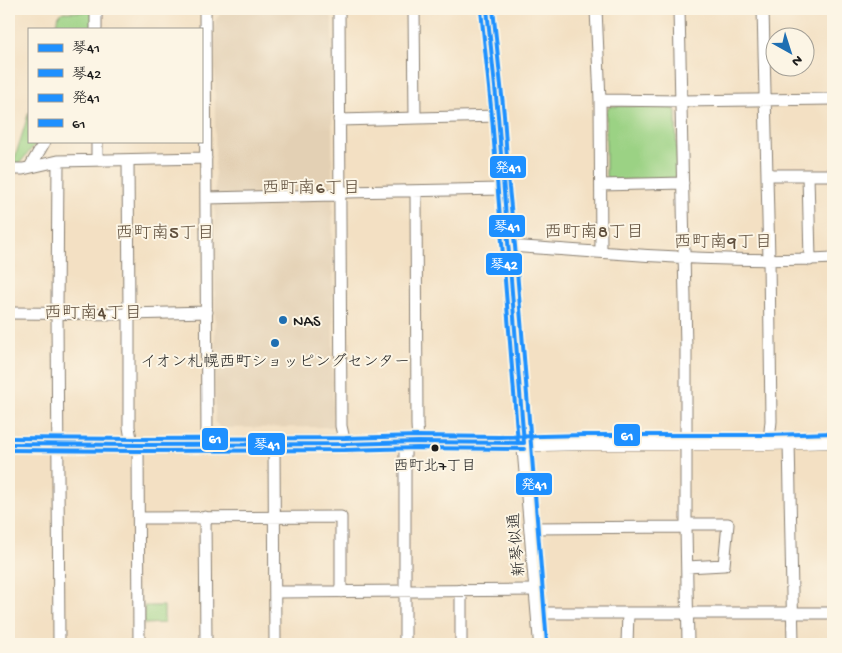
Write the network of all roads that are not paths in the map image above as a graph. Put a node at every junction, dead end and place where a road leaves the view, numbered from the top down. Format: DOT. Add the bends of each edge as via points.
graph roads {
  1 [pos="96,9"];
  2 [pos="205,9"];
  3 [pos="339,9"];
  4 [pos="414,9"];
  5 [pos="487,9"];
  6 [pos="596,9"];
  7 [pos="679,9"];
  8 [pos="763,9"];
  9 [pos="96,28"];
  10 [pos="203,84"];
  11 [pos="833,99"];
  12 [pos="600,100"];
  13 [pos="764,100"];
  14 [pos="682,101"];
  15 [pos="498,116"];
  16 [pos="415,118"];
  17 [pos="339,120"];
  18 [pos="44,142"];
  19 [pos="97,142"];
  20 [pos="206,158"];
  21 [pos="97,160"];
  22 [pos="128,160"];
  23 [pos="58,161"];
  24 [pos="30,167"];
  25 [pos="9,169"];
  26 [pos="767,175"];
  27 [pos="808,175"];
  28 [pos="833,175"];
  29 [pos="683,183"];
  30 [pos="601,185"];
  31 [pos="503,189"];
  32 [pos="416,191"];
  33 [pos="341,194"];
  34 [pos="206,198"];
  35 [pos="509,246"];
  36 [pos="602,252"];
  37 [pos="684,257"];
  38 [pos="833,258"];
  39 [pos="769,260"];
  40 [pos="810,260"];
  41 [pos="207,312"];
  42 [pos="9,313"];
  43 [pos="56,313"];
  44 [pos="129,314"];
  45 [pos="833,439"];
  46 [pos="686,441"];
  47 [pos="769,441"];
  48 [pos="789,441"];
  49 [pos="412,442"];
  50 [pos="524,443"];
  51 [pos="9,444"];
  52 [pos="57,444"];
  53 [pos="274,444"];
  54 [pos="345,444"];
  55 [pos="135,445"];
  56 [pos="208,445"];
  57 [pos="205,517"];
  58 [pos="275,517"];
  59 [pos="139,518"];
  60 [pos="686,526"];
  61 [pos="531,528"];
  62 [pos="687,567"];
  63 [pos="461,590"];
  64 [pos="537,590"];
  65 [pos="405,591"];
  66 [pos="275,592"];
  67 [pos="341,592"];
  68 [pos="688,612"];
  69 [pos="539,613"];
  70 [pos="628,613"];
  71 [pos="833,613"];
  72 [pos="792,614"];
  73 [pos="59,644"];
  74 [pos="139,644"];
  75 [pos="206,644"];
  76 [pos="275,644"];
  77 [pos="405,644"];
  78 [pos="461,644"];
  79 [pos="541,644"];
  80 [pos="627,644"];
  81 [pos="688,644"];
  82 [pos="793,644"];
  1 -- 9 [label="street"];
  2 -- 10 [label="street"];
  3 -- 17 [label="street"];
  4 -- 16 [label="street"];
  5 -- 15 [label="street, 新琴似通"];
  6 -- 12 [label="street"];
  7 -- 14 [label="street"];
  8 -- 13 [label="street"];
  10 -- 20 [label="street"];
  11 -- 13 [label="street"];
  12 -- 14 [label="street"];
  12 -- 30 [label="street"];
  13 -- 14 [label="street"];
  13 -- 26 [label="street"];
  14 -- 29 [label="street"];
  15 -- 16 [label="street"];
  15 -- 31 [label="street, 新琴似通"];
  16 -- 17 [label="street"];
  17 -- 33 [label="street"];
  18 -- 24 [label="street"];
  19 -- 21 [label="street"];
  20 -- 22 [label="street"];
  20 -- 34 [label="street"];
  21 -- 22 [label="street"];
  21 -- 23 [label="street"];
  22 -- 44 [label="street"];
  23 -- 24 [label="street"];
  23 -- 43 [label="street"];
  24 -- 25 [label="street"];
  26 -- 27 [label="street"];
  26 -- 39 [label="street"];
  27 -- 28 [label="street"];
  27 -- 40 [label="street"];
  29 -- 30 [label="street"];
  29 -- 37 [label="street"];
  30 -- 36 [label="street"];
  31 -- 32 [label="street"];
  31 -- 35 [label="street, 新琴似通"];
  32 -- 33 [label="street"];
  32 -- 49 [label="street" via="417,425"];
  33 -- 34 [label="street"];
  33 -- 54 [label="street" via="341,426"];
  34 -- 41 [label="street"];
  35 -- 36 [label="street"];
  35 -- 50 [label="street, 新琴似通"];
  36 -- 37 [label="street"];
  37 -- 39 [label="street"];
  37 -- 46 [label="street"];
  38 -- 40 [label="street"];
  39 -- 40 [label="street"];
  39 -- 47 [label="street"];
  41 -- 44 [label="street"];
  41 -- 56 [label="street"];
  42 -- 43 [label="street"];
  43 -- 44 [label="street"];
  43 -- 52 [label="street"];
  44 -- 55 [label="street" via="129,427"];
  45 -- 48 [label="main road"];
  46 -- 47 [label="main road"];
  46 -- 50 [label="main road"];
  46 -- 60 [label="street"];
  47 -- 48 [label="main road"];
  48 -- 72 [label="street"];
  49 -- 50 [label="main road"];
  49 -- 54 [label="main road"];
  49 -- 65 [label="street"];
  50 -- 61 [label="street, 新琴似通"];
  51 -- 52 [label="main road"];
  52 -- 55 [label="main road"];
  52 -- 73 [label="street"];
  53 -- 54 [label="main road"];
  53 -- 56 [label="main road"];
  53 -- 58 [label="street"];
  55 -- 56 [label="main road"];
  55 -- 59 [label="street"];
  57 -- 58 [label="street"];
  57 -- 59 [label="street"];
  57 -- 75 [label="street"];
  58 -- 66 [label="street"];
  58 -- 67 [label="street" via="341,517"];
  59 -- 74 [label="street"];
  60 -- 61 [label="street"];
  60 -- 62 [label="street"];
  60 -- 62 [label="street" via="728,524 724,565"];
  61 -- 64 [label="street, 新琴似通"];
  62 -- 68 [label="street"];
  63 -- 64 [label="street"];
  63 -- 65 [label="street"];
  63 -- 78 [label="street"];
  64 -- 69 [label="street, 新琴似通"];
  65 -- 67 [label="street"];
  65 -- 77 [label="street"];
  66 -- 67 [label="street"];
  66 -- 76 [label="street"];
  68 -- 70 [label="street"];
  68 -- 72 [label="street"];
  68 -- 81 [label="street"];
  69 -- 70 [label="street"];
  69 -- 79 [label="street, 新琴似通"];
  70 -- 80 [label="street"];
  71 -- 72 [label="street"];
  72 -- 82 [label="street"];
}
